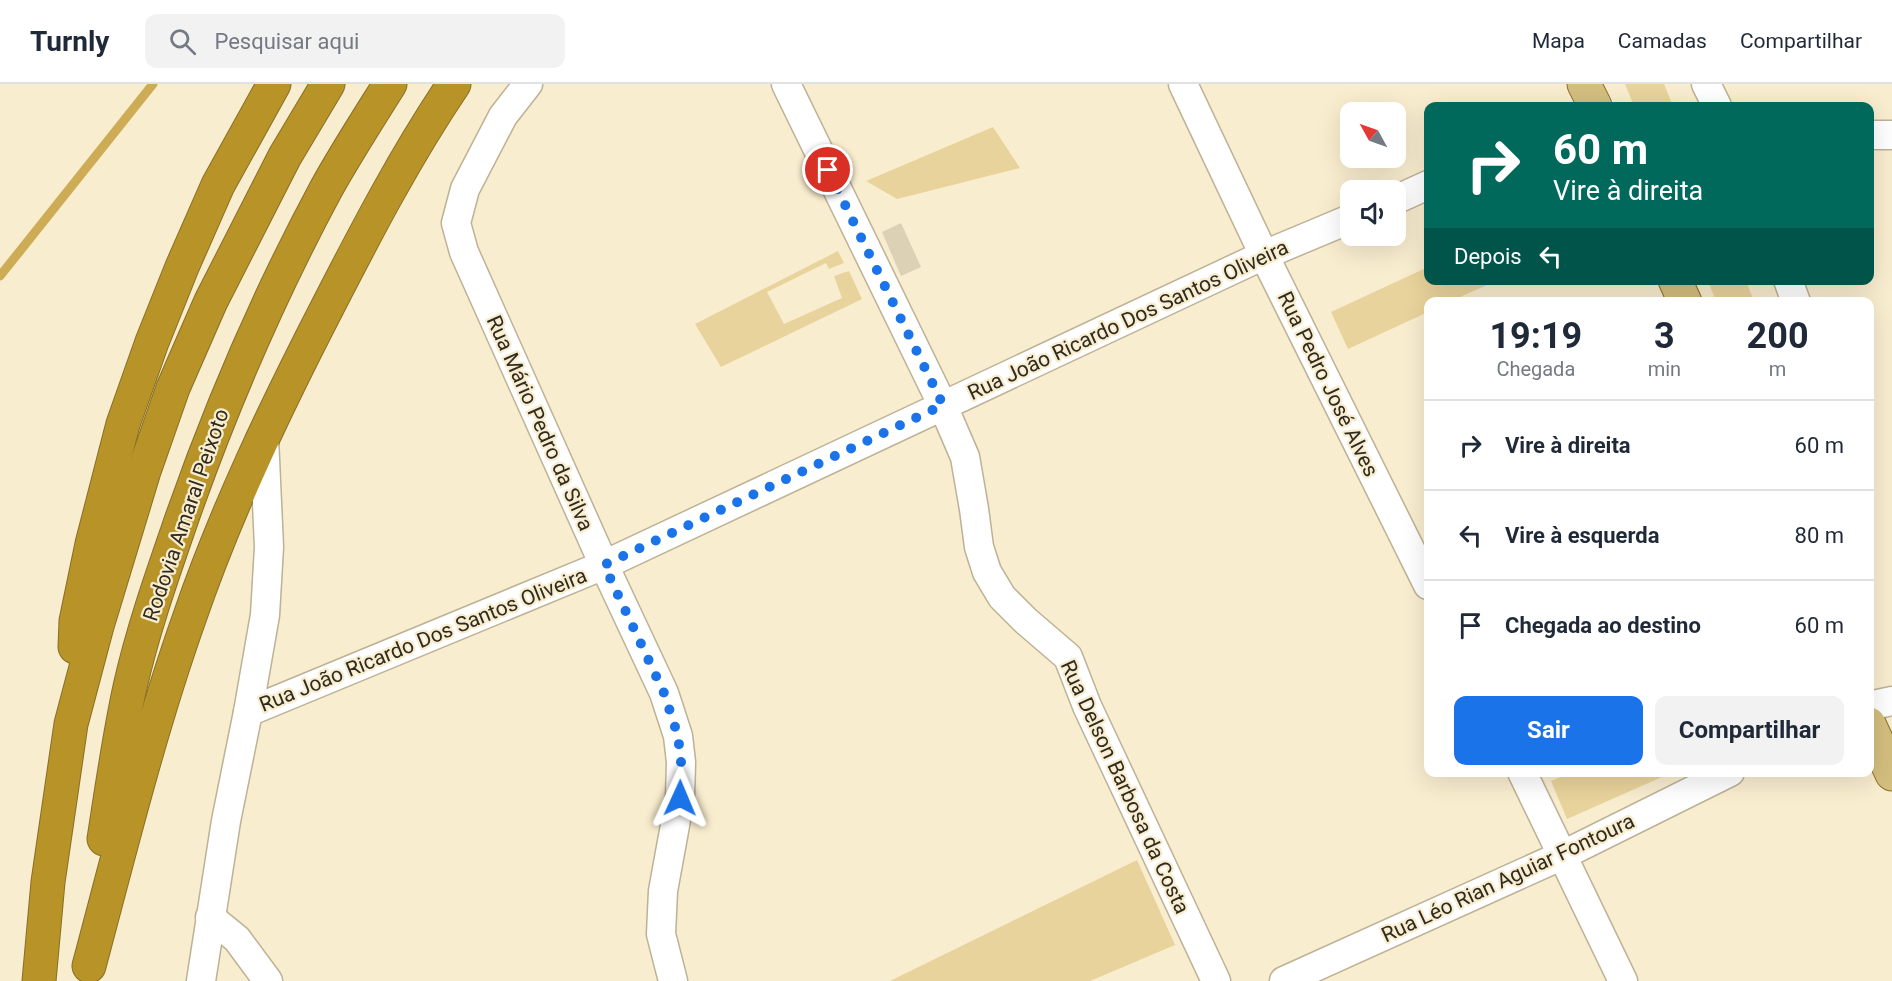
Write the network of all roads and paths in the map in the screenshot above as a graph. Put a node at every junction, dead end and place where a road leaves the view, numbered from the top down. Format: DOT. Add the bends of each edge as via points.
graph roads {
  1 [pos="274,84"];
  2 [pos="328,84"];
  3 [pos="390,84"];
  4 [pos="454,84"];
  5 [pos="528,84"];
  6 [pos="786,84"];
  7 [pos="1184,84"];
  8 [pos="1584,84"];
  9 [pos="1706,84"];
  10 [pos="1593,102"];
  11 [pos="1715,102"];
  12 [pos="1874,135"];
  13 [pos="1892,135"];
  14 [pos="1424,188"];
  15 [pos="1406,195"];
  16 [pos="1340,223"];
  17 [pos="1264,255"];
  18 [pos="943,405"];
  19 [pos="264,437"];
  20 [pos="604,565"];
  21 [pos="1424,577"];
  22 [pos="1892,701"];
  23 [pos="1874,705"];
  24 [pos="248,712"];
  25 [pos="71,724"];
  26 [pos="1874,735"];
  27 [pos="1892,774"];
  28 [pos="1524,777"];
  29 [pos="1720,777"];
  30 [pos="1563,855"];
  31 [pos="210,917"];
  32 [pos="89,974"];
  33 [pos="39,981"];
  34 [pos="201,981"];
  35 [pos="268,981"];
  36 [pos="673,981"];
  37 [pos="1216,981"];
  38 [pos="1284,981"];
  39 [pos="1623,981"];
  1 -- 25 [label="highway" via="200,226 123,424 76,621"];
  2 -- 25 [label="highway" via="240,243 173,388 121,544"];
  3 -- 32 [label="highway, Rodovia Amaral Peixoto" via="327,187 258,326 221,410 159,585 130,686 116,760"];
  4 -- 19 [label="highway" via="381,204"];
  5 -- 20 [label="street, Rua Mário Pedro da Silva" via="503,116 465,189 456,223 464,252"];
  6 -- 18 [label="street, Rua Delson Barbosa da Costa"];
  7 -- 17 [label="street, Rua Pedro José Alves"];
  8 -- 10 [label="main road"];
  9 -- 11 [label="street"];
  12 -- 13 [label="street"];
  14 -- 15 [label="street"];
  16 -- 17 [label="street, Rua João Ricardo Dos Santos Oliveira"];
  17 -- 18 [label="street, Rua João Ricardo Dos Santos Oliveira"];
  17 -- 21 [label="street, Rua Pedro José Alves"];
  18 -- 20 [label="street, Rua João Ricardo Dos Santos Oliveira"];
  18 -- 37 [label="street, Rua Delson Barbosa da Costa" via="965,457 979,547 987,572 1002,597 1068,657 1087,706"];
  19 -- 24 [label="street" via="269,547 265,615"];
  19 -- 32 [label="highway" via="189,618 150,741"];
  20 -- 24 [label="street, Rua João Ricardo Dos Santos Oliveira"];
  20 -- 36 [label="street, Rua Mário Pedro da Silva" via="664,693 678,736 680,798 663,891 661,934"];
  22 -- 23 [label="street"];
  24 -- 31 [label="street"];
  25 -- 33 [label="highway" via="48,882"];
  26 -- 27 [label="main road"];
  28 -- 30 [label="street"];
  29 -- 30 [label="street, Rua Léo Rian Aguiar Fontoura"];
  30 -- 38 [label="street, Rua Léo Rian Aguiar Fontoura"];
  30 -- 39 [label="street"];
  31 -- 34 [label="street"];
  31 -- 35 [label="street" via="237,939"];
}
